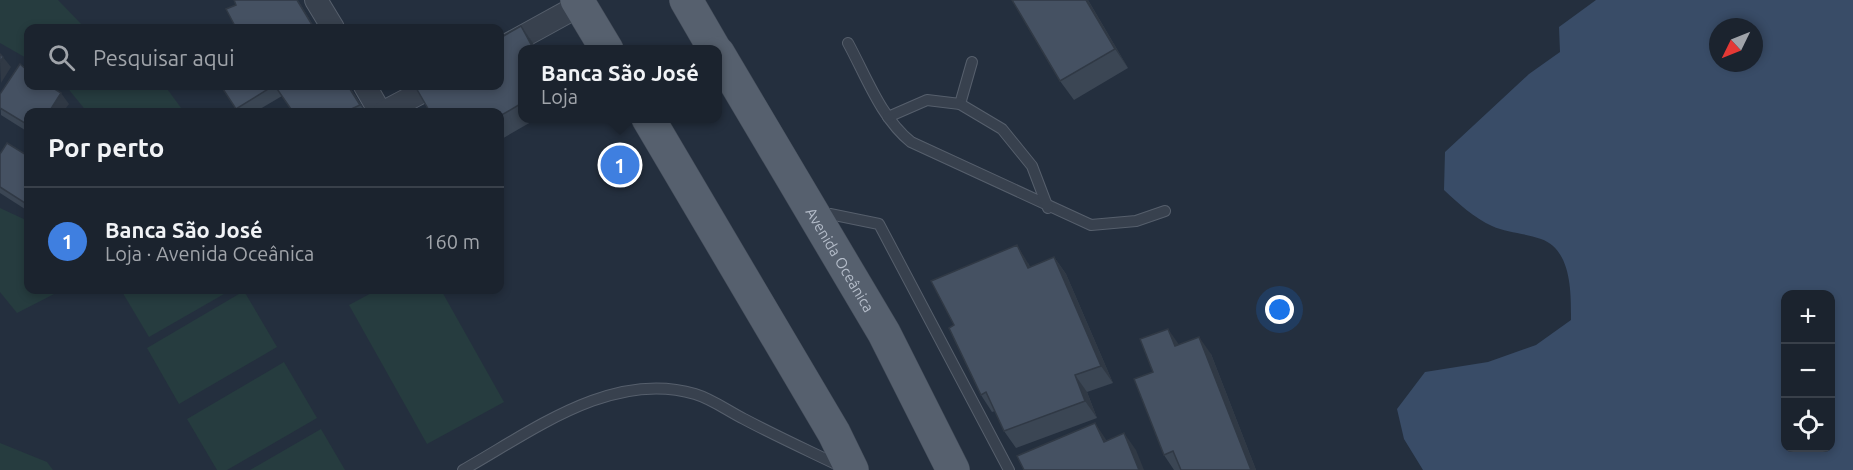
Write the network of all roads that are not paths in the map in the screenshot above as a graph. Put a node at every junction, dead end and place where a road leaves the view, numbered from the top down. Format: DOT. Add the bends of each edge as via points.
graph roads {
  1 [pos="316,0"];
  2 [pos="686,0"];
  3 [pos="579,2"];
  4 [pos="331,24"];
  5 [pos="848,43"];
  6 [pos="604,45"];
  7 [pos="712,45"];
  8 [pos="504,47"];
  9 [pos="722,61"];
  10 [pos="972,62"];
  11 [pos="368,90"];
  12 [pos="425,90"];
  13 [pos="960,104"];
  14 [pos="379,108"];
  15 [pos="390,108"];
  16 [pos="888,117"];
  17 [pos="651,123"];
  18 [pos="1048,208"];
  19 [pos="1165,211"];
  20 [pos="814,217"];
  21 [pos="463,470"];
  22 [pos="850,470"];
  23 [pos="953,470"];
  24 [pos="1009,470"];
  1 -- 4 [label="street"];
  2 -- 7 [label="main road, Avenida Oceânica"];
  3 -- 6 [label="main road"];
  3 -- 8 [label="street"];
  5 -- 16 [label="lane"];
  9 -- 20 [label="main road, Avenida Oceânica"];
  10 -- 13 [label="lane"];
  11 -- 14 [label="street"];
  12 -- 15 [label="street"];
  13 -- 16 [label="lane" via="927,100"];
  13 -- 18 [label="lane" via="1002,129 1032,166"];
  16 -- 18 [label="lane" via="911,142"];
  17 -- 22 [label="main road" via="834,433"];
  18 -- 19 [label="lane" via="1091,225 1136,221"];
  20 -- 23 [label="main road, Avenida Oceânica" via="884,333"];
  20 -- 24 [label="lane" via="830,214 879,224"];
  21 -- 22 [label="lane" via="600,398 633,389 665,388 696,394"];
}
